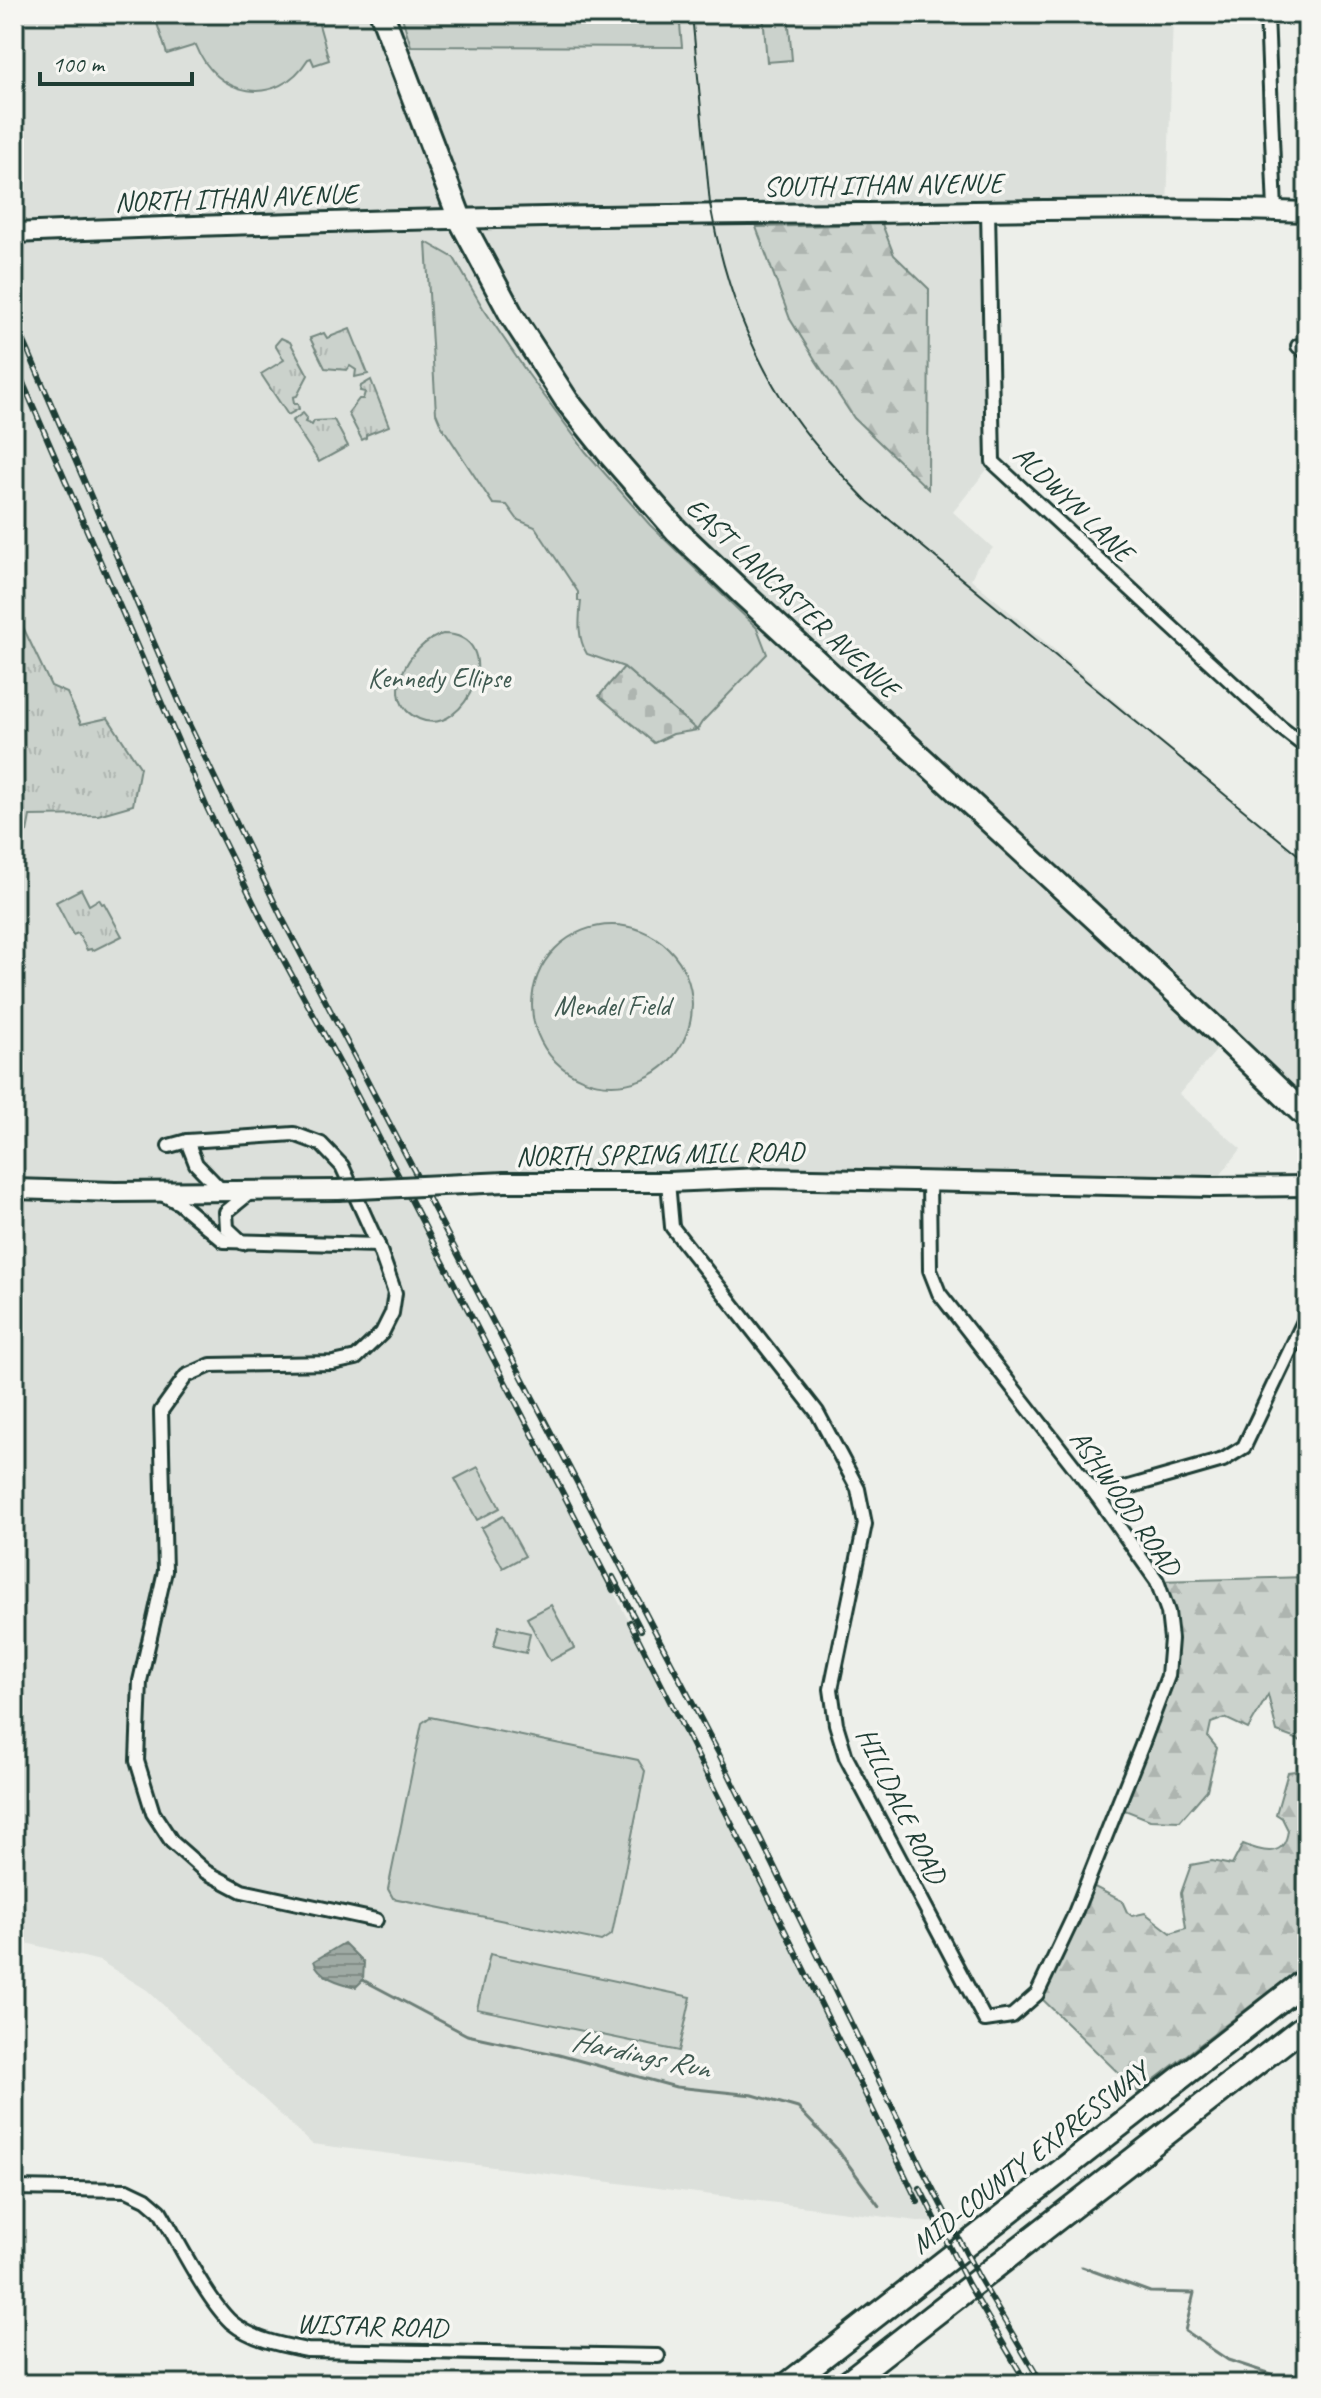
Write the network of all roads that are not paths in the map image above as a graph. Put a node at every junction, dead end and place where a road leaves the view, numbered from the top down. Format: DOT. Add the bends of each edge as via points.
graph roads {
  1 [pos="382,14"];
  2 [pos="1267,14"];
  3 [pos="988,210"];
  4 [pos="1275,211"];
  5 [pos="1307,212"];
  6 [pos="460,219"];
  7 [pos="14,233"];
  8 [pos="1307,748"];
  9 [pos="1307,1117"];
  10 [pos="187,1141"];
  11 [pos="169,1146"];
  12 [pos="929,1180"];
  13 [pos="668,1182"];
  14 [pos="1307,1186"];
  15 [pos="14,1189"];
  16 [pos="222,1191"];
  17 [pos="252,1191"];
  18 [pos="150,1192"];
  19 [pos="243,1243"];
  20 [pos="378,1245"];
  21 [pos="1307,1315"];
  22 [pos="1097,1496"];
  23 [pos="376,1920"];
  24 [pos="1307,1965"];
  25 [pos="1307,1979"];
  26 [pos="985,2020"];
  27 [pos="1307,2024"];
  28 [pos="1230,2038"];
  29 [pos="14,2188"];
  30 [pos="658,2356"];
  31 [pos="788,2384"];
  32 [pos="845,2384"];
  1 -- 6 [label="highway, EAST LANCASTER AVENUE"];
  2 -- 4 [label="street"];
  3 -- 4 [label="main road, SOUTH ITHAN AVENUE"];
  3 -- 6 [label="main road, SOUTH ITHAN AVENUE"];
  3 -- 8 [label="street, ALDWYN LANE" via="993,462"];
  4 -- 5 [label="main road, SOUTH ITHAN AVENUE"];
  6 -- 7 [label="main road, NORTH ITHAN AVENUE"];
  6 -- 9 [label="highway, EAST LANCASTER AVENUE" via="512,316 567,401 657,510"];
  10 -- 11 [label="street"];
  10 -- 16 [label="street" via="196,1164"];
  10 -- 20 [label="street" via="294,1134 321,1144 342,1166"];
  12 -- 13 [label="main road, NORTH SPRING MILL ROAD"];
  12 -- 14 [label="main road, NORTH SPRING MILL ROAD"];
  12 -- 22 [label="street, ASHWOOD ROAD" via="930,1270 939,1293"];
  13 -- 17 [label="main road, NORTH SPRING MILL ROAD, bridge"];
  13 -- 26 [label="street, HILLDALE ROAD" via="672,1227 817,1412 858,1489 865,1524 831,1689 836,1724 846,1757"];
  15 -- 18 [label="main road, NORTH SPRING MILL ROAD"];
  16 -- 17 [label="main road, NORTH SPRING MILL ROAD"];
  16 -- 18 [label="main road, NORTH SPRING MILL ROAD"];
  17 -- 19 [label="street" via="226,1212 227,1228"];
  18 -- 19 [label="street" via="179,1203 224,1241"];
  19 -- 20 [label="street"];
  20 -- 23 [label="street" via="395,1293 392,1313 382,1333 356,1358 211,1365 186,1376 161,1411 165,1571 140,1681 137,1761 153,1813 172,1842 206,1872 242,1891"];
  21 -- 22 [label="street" via="1244,1447 1223,1460"];
  22 -- 26 [label="street, ASHWOOD ROAD" via="1157,1581 1168,1612 1168,1676 1073,1918 1037,1994 1012,2016"];
  24 -- 28 [label="highway"];
  25 -- 28 [label="highway, MID-COUNTY EXPRESSWAY"];
  27 -- 32 [label="highway"];
  28 -- 31 [label="highway, MID-COUNTY EXPRESSWAY"];
  29 -- 30 [label="street, WISTAR ROAD" via="127,2190 146,2199 160,2211 232,2323 277,2345 307,2350"];
}
